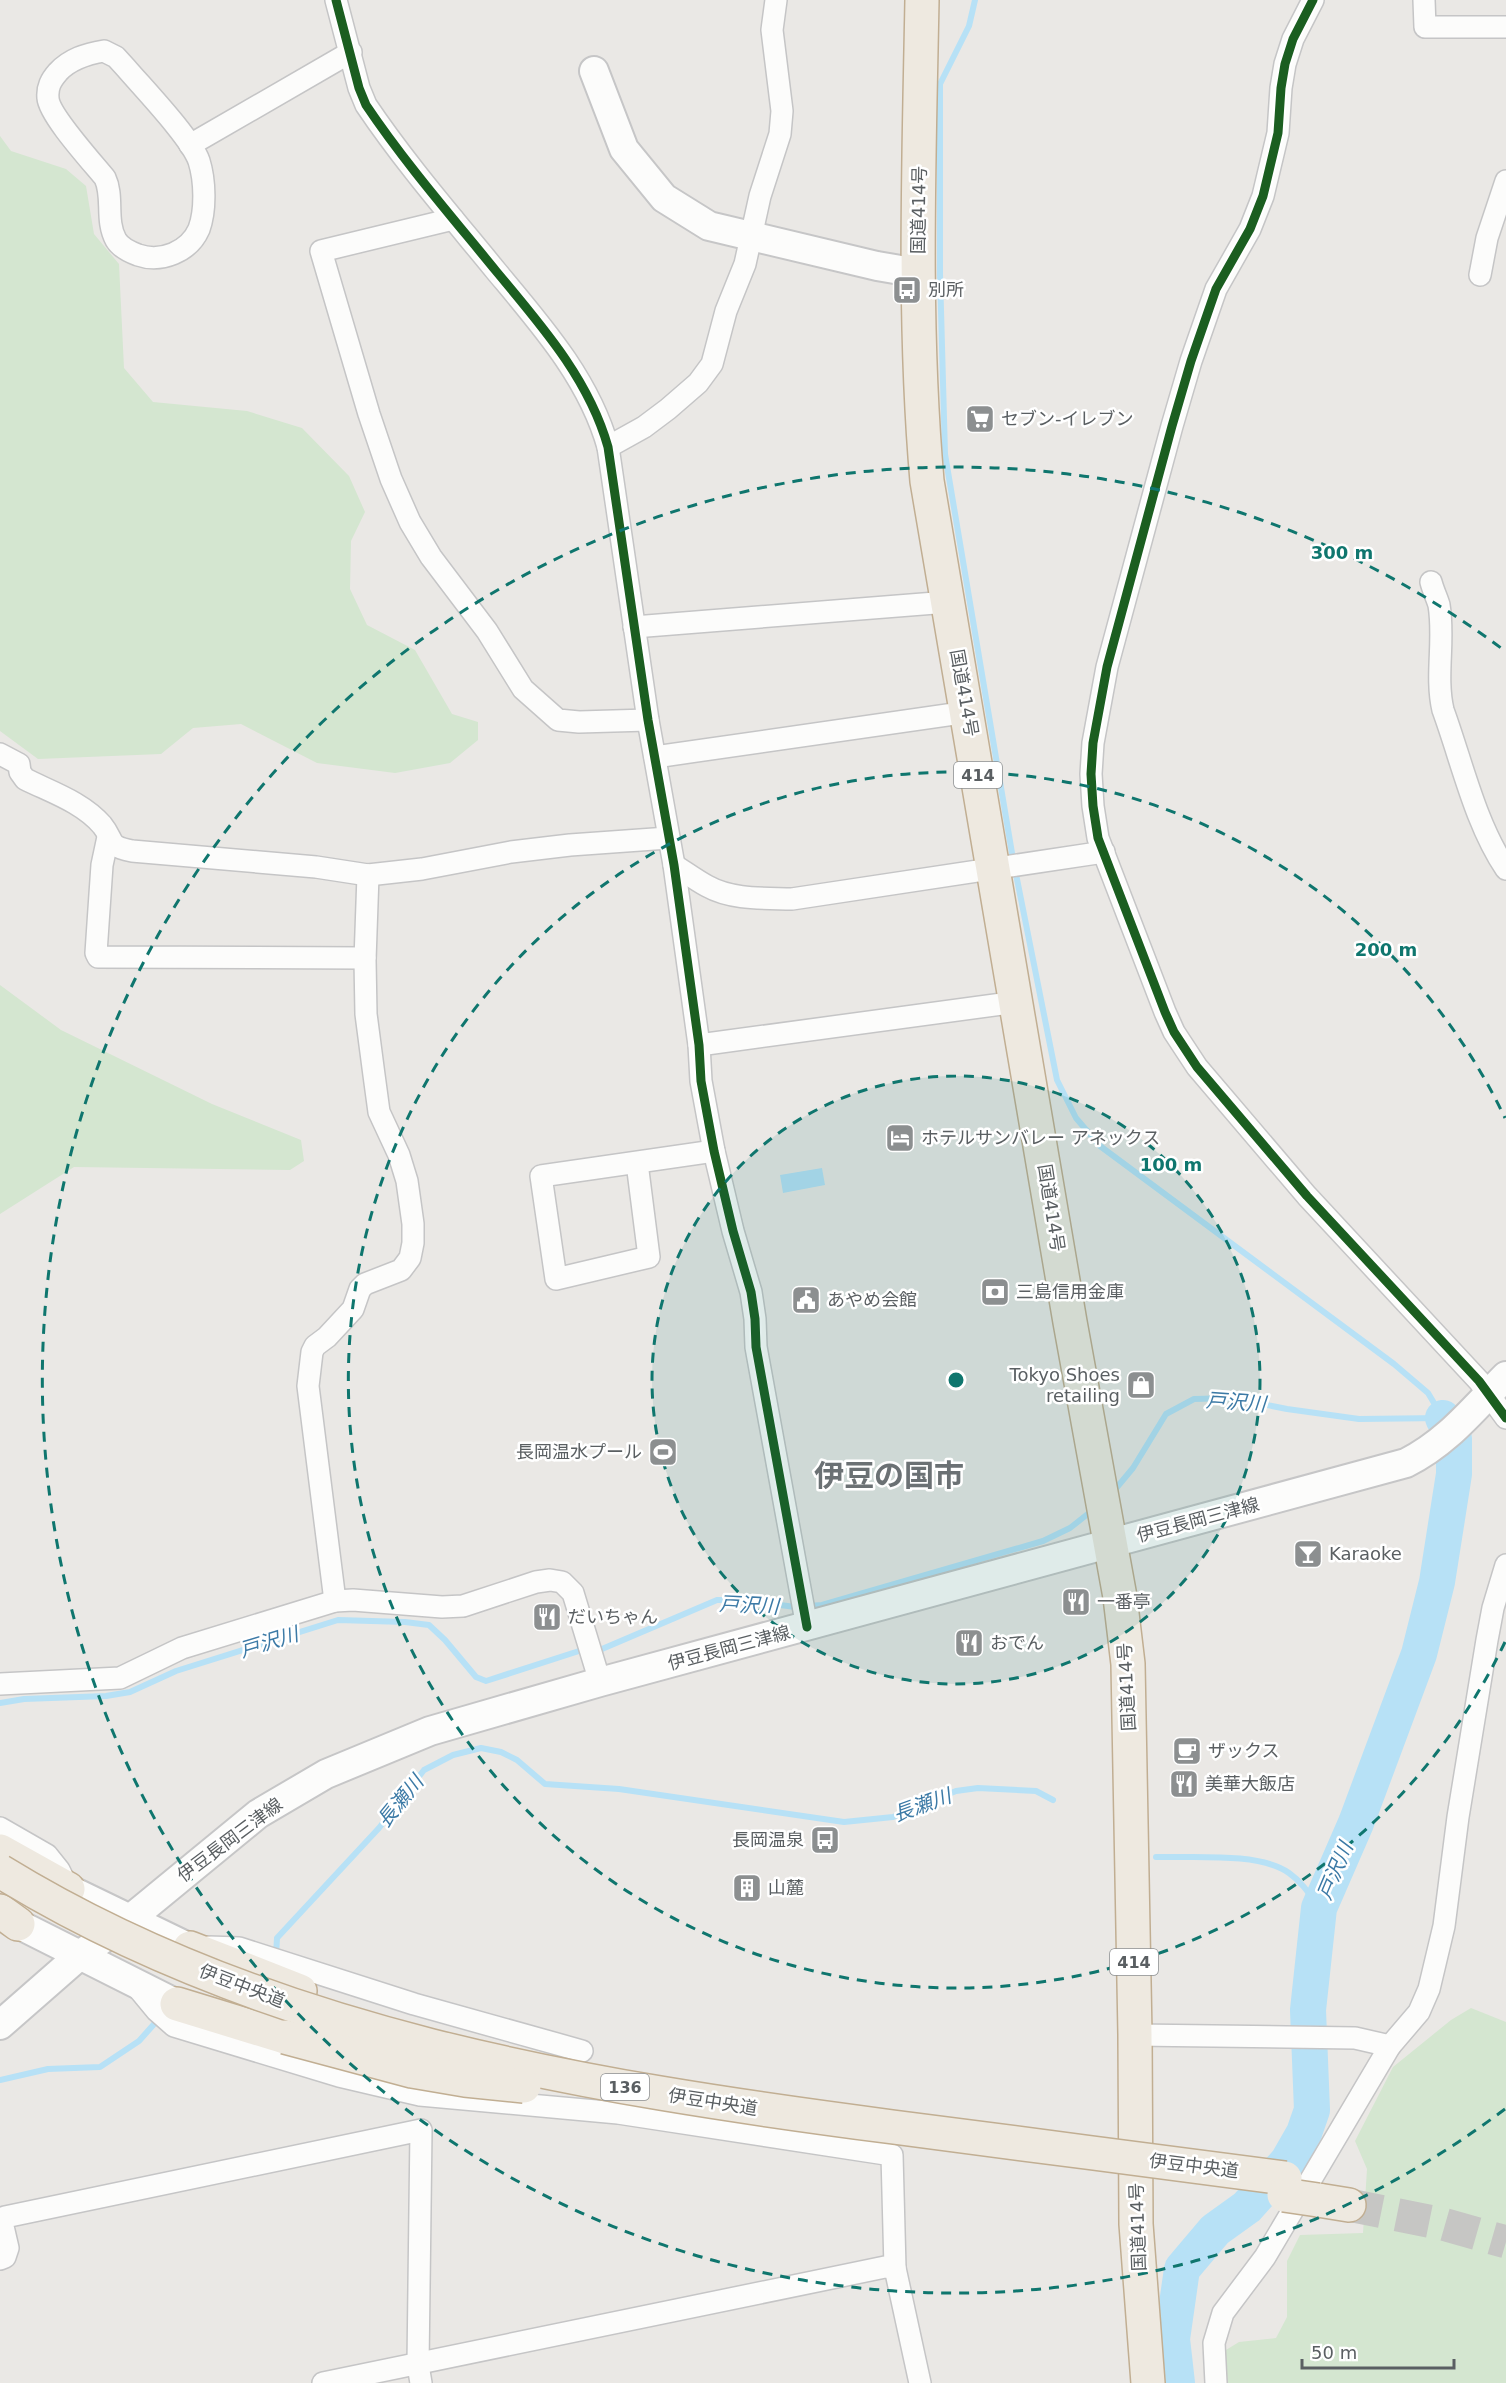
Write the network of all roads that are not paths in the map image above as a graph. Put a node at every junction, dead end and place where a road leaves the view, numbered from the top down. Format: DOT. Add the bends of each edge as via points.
graph roads {
  1 [pos="336,0"];
  2 [pos="776,0"];
  3 [pos="922,0"];
  4 [pos="1313,0"];
  5 [pos="1424,0"];
  6 [pos="1506,27"];
  7 [pos="351,52"];
  8 [pos="594,71"];
  9 [pos="190,145"];
  10 [pos="1506,181"];
  11 [pos="453,219"];
  12 [pos="750,237"];
  13 [pos="918,273"];
  14 [pos="1480,275"];
  15 [pos="608,447"];
  16 [pos="1431,582"];
  17 [pos="948,602"];
  18 [pos="634,627"];
  19 [pos="968,712"];
  20 [pos="648,720"];
  21 [pos="0,754"];
  22 [pos="655,757"];
  23 [pos="108,837"];
  24 [pos="668,838"];
  25 [pos="1104,852"];
  26 [pos="674,865"];
  27 [pos="998,869"];
  28 [pos="1506,869"];
  29 [pos="368,875"];
  30 [pos="365,958"];
  31 [pos="1017,1002"];
  32 [pos="699,1045"];
  33 [pos="714,1151"];
  34 [pos="637,1163"];
  35 [pos="1497,1385"];
  36 [pos="1506,1418"];
  37 [pos="1111,1543"];
  38 [pos="1506,1565"];
  39 [pos="335,1601"];
  40 [pos="807,1627"];
  41 [pos="600,1682"];
  42 [pos="0,1684"];
  43 [pos="0,1828"];
  44 [pos="0,1851"];
  45 [pos="0,1871"];
  46 [pos="0,1886"];
  47 [pos="68,1889"];
  48 [pos="129,1920"];
  49 [pos="6,1921"];
  50 [pos="190,1948"];
  51 [pos="80,1955"];
  52 [pos="134,1983"];
  53 [pos="177,2004"];
  54 [pos="414,2004"];
  55 [pos="0,2025"];
  56 [pos="1135,2035"];
  57 [pos="1390,2046"];
  58 [pos="582,2051"];
  59 [pos="622,2087"];
  60 [pos="586,2092"];
  61 [pos="420,2095"];
  62 [pos="421,2130"];
  63 [pos="1286,2187"];
  64 [pos="1337,2195"];
  65 [pos="0,2259"];
  66 [pos="895,2268"];
  67 [pos="419,2374"];
  68 [pos="323,2383"];
  69 [pos="920,2383"];
  70 [pos="1148,2383"];
  71 [pos="1216,2383"];
  1 -- 7 [label="street"];
  2 -- 12 [label="street" via="772,30 782,125"];
  3 -- 13 [label="highway, 国道414号 / 414"];
  4 -- 25 [label="street" via="1285,64 1278,133 1263,196 1250,230 1216,289 1191,361 1107,667 1091,774 1092,806"];
  5 -- 6 [label="street" via="1425,27"];
  7 -- 9 [label="street"];
  7 -- 11 [label="street" via="366,105"];
  8 -- 12 [label="main road" via="624,149 664,198 709,226"];
  9 -- 9 [label="street" via="199,161 203,189 199,228 174,254 156,258 129,251 116,241 105,178 49,106 50,82 75,59 104,51 116,57"];
  10 -- 14 [label="street" via="1487,238"];
  11 -- 15 [label="street" via="554,341 602,425"];
  11 -- 20 [label="street" via="321,251 391,479 431,557 487,631 523,689 541,708 558,720"];
  12 -- 13 [label="main road"];
  12 -- 15 [label="street" via="712,364 698,383 668,409"];
  13 -- 17 [label="highway, 国道414号 / 414" via="927,481"];
  15 -- 18 [label="street"];
  16 -- 28 [label="street" via="1440,619 1439,693 1443,710 1477,812 1492,849"];
  17 -- 18 [label="street"];
  17 -- 19 [label="highway, 国道414号 / 414"];
  18 -- 20 [label="street"];
  19 -- 22 [label="street"];
  19 -- 27 [label="highway, 国道414号 / 414"];
  20 -- 22 [label="street"];
  21 -- 23 [label="street" via="19,764 25,778 77,804 103,827"];
  22 -- 24 [label="street"];
  23 -- 29 [label="street" via="118,848 132,851"];
  23 -- 30 [label="street" via="98,903 98,957"];
  24 -- 26 [label="street"];
  24 -- 29 [label="street" via="512,852"];
  25 -- 27 [label="street"];
  25 -- 35 [label="street" via="1165,1012 1197,1067 1307,1196 1439,1336"];
  26 -- 27 [label="street" via="727,894 792,899"];
  26 -- 32 [label="street"];
  27 -- 31 [label="highway, 国道414号 / 414"];
  29 -- 30 [label="street"];
  30 -- 39 [label="street" via="366,1014 379,1112 406,1181 413,1243 410,1258 401,1270 365,1284 353,1309 312,1352 308,1386"];
  31 -- 32 [label="street"];
  31 -- 37 [label="highway, 国道414号 / 414"];
  32 -- 33 [label="street" via="701,1081"];
  33 -- 34 [label="street"];
  33 -- 40 [label="street" via="751,1292 756,1347"];
  34 -- 34 [label="street" via="541,1176 556,1279 649,1257"];
  35 -- 36 [label="street"];
  35 -- 37 [label="main road, 伊豆長岡三津線" via="1441,1442 1406,1463"];
  37 -- 40 [label="main road, 伊豆長岡三津線"];
  37 -- 56 [label="highway, 国道414号 / 414" via="1128,1664"];
  38 -- 57 [label="street" via="1493,1608 1477,1694 1444,1926 1429,1989 1419,2012"];
  39 -- 41 [label="street" via="463,1606 536,1582 562,1582 573,1593"];
  39 -- 42 [label="street" via="182,1648 120,1678"];
  40 -- 41 [label="main road, 伊豆長岡三津線"];
  41 -- 48 [label="main road, 伊豆長岡三津線" via="430,1731 326,1774 258,1814"];
  43 -- 47 [label="street" via="47,1855"];
  44 -- 47 [label="highway"];
  45 -- 59 [label="highway, 伊豆中央道 / 136, bridge" via="92,1922 259,1994 393,2036"];
  46 -- 60 [label="highway, 伊豆中央道 / 136" via="97,1938 246,2003 391,2049"];
  47 -- 48 [label="main road"];
  48 -- 50 [label="main road"];
  48 -- 51 [label="main road, 伊豆長岡三津線"];
  49 -- 51 [label="main road"];
  50 -- 54 [label="street" via="239,1948"];
  50 -- 59 [label="highway, bridge" via="300,1991 566,2065"];
  51 -- 52 [label="main road"];
  51 -- 55 [label="main road, 伊豆長岡三津線"];
  52 -- 53 [label="main road"];
  52 -- 61 [label="street" via="174,2026 339,2076"];
  53 -- 60 [label="highway, bridge" via="412,2071"];
  54 -- 58 [label="street"];
  54 -- 61 [label="street"];
  56 -- 57 [label="street" via="1355,2038"];
  56 -- 70 [label="highway, 国道414号 / 414" via="1136,2224"];
  57 -- 71 [label="street" via="1265,2257 1223,2313 1214,2343"];
  59 -- 63 [label="highway, 伊豆中央道 / 136, bridge"];
  60 -- 63 [label="highway, 伊豆中央道 / 136" via="825,2130"];
  61 -- 62 [label="street"];
  61 -- 66 [label="street" via="618,2113 892,2155"];
  62 -- 65 [label="street" via="5,2217 2,2222 8,2248"];
  62 -- 67 [label="street"];
  63 -- 64 [label="highway, 伊豆中央道 / 136, bridge"];
  66 -- 67 [label="street" via="885,2267"];
  66 -- 69 [label="street"];
  67 -- 68 [label="street"];
}
